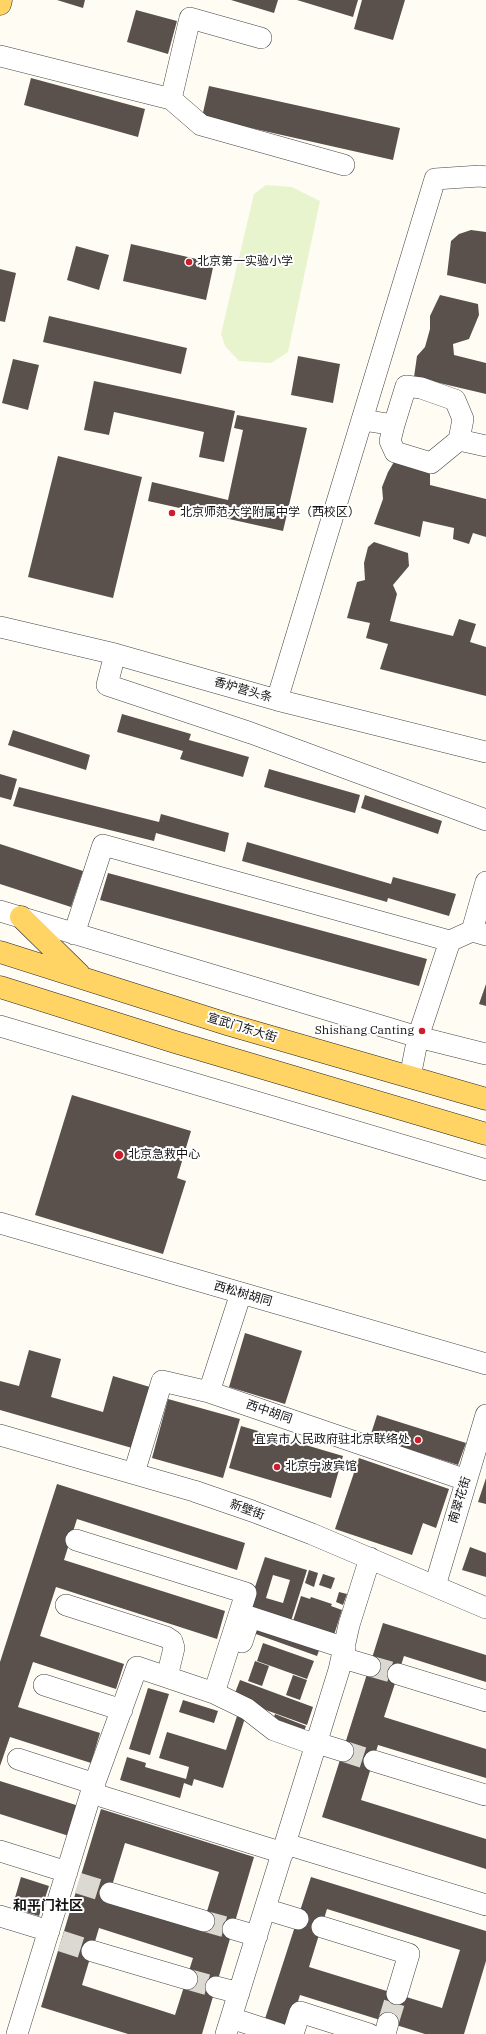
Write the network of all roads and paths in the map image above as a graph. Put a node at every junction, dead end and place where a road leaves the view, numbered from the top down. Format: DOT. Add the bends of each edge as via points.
graph roads {
  1 [pos="1,0"];
  2 [pos="0,4"];
  3 [pos="261,38"];
  4 [pos="0,56"];
  5 [pos="171,100"];
  6 [pos="344,165"];
  7 [pos="486,177"];
  8 [pos="363,420"];
  9 [pos="394,425"];
  10 [pos="459,440"];
  11 [pos="486,446"];
  12 [pos="0,627"];
  13 [pos="115,654"];
  14 [pos="277,700"];
  15 [pos="486,752"];
  16 [pos="486,820"];
  17 [pos="486,882"];
  18 [pos="0,911"];
  19 [pos="21,917"];
  20 [pos="479,933"];
  21 [pos="74,934"];
  22 [pos="450,941"];
  23 [pos="0,952"];
  24 [pos="81,977"];
  25 [pos="0,987"];
  26 [pos="0,1026"];
  27 [pos="418,1037"];
  28 [pos="486,1054"];
  29 [pos="410,1076"];
  30 [pos="486,1099"];
  31 [pos="486,1134"];
  32 [pos="486,1170"];
  33 [pos="0,1223"];
  34 [pos="241,1294"];
  35 [pos="486,1364"];
  36 [pos="209,1392"];
  37 [pos="486,1415"];
  38 [pos="0,1435"];
  39 [pos="134,1473"];
  40 [pos="466,1480"];
  41 [pos="76,1540"];
  42 [pos="370,1558"];
  43 [pos="435,1586"];
  44 [pos="66,1605"];
  45 [pos="486,1608"];
  46 [pos="344,1653"];
  47 [pos="370,1666"];
  48 [pos="398,1674"];
  49 [pos="167,1677"];
  50 [pos="44,1685"];
  51 [pos="219,1696"];
  52 [pos="486,1701"];
  53 [pos="122,1710"];
  54 [pos="316,1744"];
  55 [pos="343,1751"];
  56 [pos="18,1759"];
  57 [pos="374,1761"];
  58 [pos="93,1789"];
  59 [pos="485,1795"];
  60 [pos="284,1848"];
  61 [pos="0,1851"];
  62 [pos="70,1878"];
  63 [pos="110,1893"];
  64 [pos="486,1905"];
  65 [pos="265,1909"];
  66 [pos="0,1916"];
  67 [pos="298,1919"];
  68 [pos="204,1921"];
  69 [pos="322,1927"];
  70 [pos="233,1929"];
  71 [pos="52,1936"];
  72 [pos="257,1936"];
  73 [pos="92,1951"];
  74 [pos="187,1979"];
  75 [pos="216,1987"];
  76 [pos="239,1994"];
  77 [pos="397,1994"];
  78 [pos="229,2026"];
  79 [pos="0,2030"];
  80 [pos="12,2034"];
  81 [pos="17,2034"];
  82 [pos="280,2034"];
  83 [pos="293,2034"];
  84 [pos="370,2034"];
  1 -- 2 [label="main road"];
  3 -- 5 [label="street" via="190,18"];
  4 -- 5 [label="street"];
  5 -- 6 [label="street" via="201,125"];
  7 -- 8 [label="street" via="435,179"];
  8 -- 9 [label="street"];
  8 -- 14 [label="street"];
  9 -- 10 [label="street" via="390,441 395,452 431,463"];
  9 -- 10 [label="street" via="406,386 421,388 455,400 463,419"];
  10 -- 11 [label="street"];
  12 -- 13 [label="street, 香炉营头条"];
  13 -- 14 [label="street, 香炉营头条"];
  13 -- 16 [label="street" via="107,685 251,733"];
  14 -- 15 [label="street, 香炉营头条"];
  17 -- 20 [label="street"];
  18 -- 19 [label="street"];
  19 -- 21 [label="street"];
  19 -- 24 [label="main road"];
  20 -- 22 [label="street"];
  21 -- 22 [label="street" via="103,845"];
  21 -- 27 [label="street"];
  22 -- 27 [label="street"];
  23 -- 24 [label="main road, 宣武门东大街"];
  24 -- 29 [label="main road, 宣武门东大街" via="230,1025"];
  25 -- 31 [label="main road"];
  26 -- 32 [label="street"];
  27 -- 28 [label="street"];
  27 -- 29 [label="street"];
  29 -- 30 [label="main road, 宣武门东大街"];
  33 -- 34 [label="street, 西松树胡同"];
  34 -- 35 [label="street, 西松树胡同"];
  34 -- 36 [label="street"];
  36 -- 39 [label="street, 西中胡同" via="162,1381"];
  36 -- 40 [label="street, 西中胡同"];
  37 -- 40 [label="street, 南翠花街"];
  38 -- 39 [label="street, 新壁街"];
  39 -- 42 [label="street, 新壁街" via="252,1511"];
  40 -- 43 [label="street, 南翠花街"];
  41 -- 51 [label="street" via="246,1593"];
  42 -- 43 [label="street, 新壁街"];
  42 -- 46 [label="street" via="349,1625"];
  43 -- 45 [label="street, 新壁街"];
  44 -- 49 [label="street" via="172,1641 174,1648"];
  46 -- 47 [label="street"];
  46 -- 51 [label="street" via="250,1617"];
  46 -- 54 [label="street"];
  48 -- 52 [label="street"];
  49 -- 51 [label="street"];
  49 -- 53 [label="street" via="137,1667"];
  50 -- 53 [label="street"];
  51 -- 54 [label="street" via="247,1709 274,1730"];
  53 -- 58 [label="street"];
  54 -- 55 [label="street"];
  54 -- 60 [label="street"];
  56 -- 58 [label="street"];
  57 -- 59 [label="street"];
  58 -- 60 [label="street"];
  58 -- 62 [label="street"];
  60 -- 64 [label="street"];
  60 -- 65 [label="street"];
  61 -- 62 [label="street"];
  62 -- 71 [label="street"];
  63 -- 68 [label="street"];
  65 -- 67 [label="street"];
  65 -- 72 [label="street"];
  66 -- 71 [label="street"];
  69 -- 77 [label="street" via="409,1954"];
  70 -- 72 [label="street"];
  71 -- 81 [label="street"];
  72 -- 76 [label="street"];
  73 -- 74 [label="street"];
  75 -- 76 [label="street"];
  76 -- 78 [label="street"];
  78 -- 82 [label="street"];
  79 -- 80 [label="street"];
  83 -- 84 [label="street" via="300,2012"];
}
